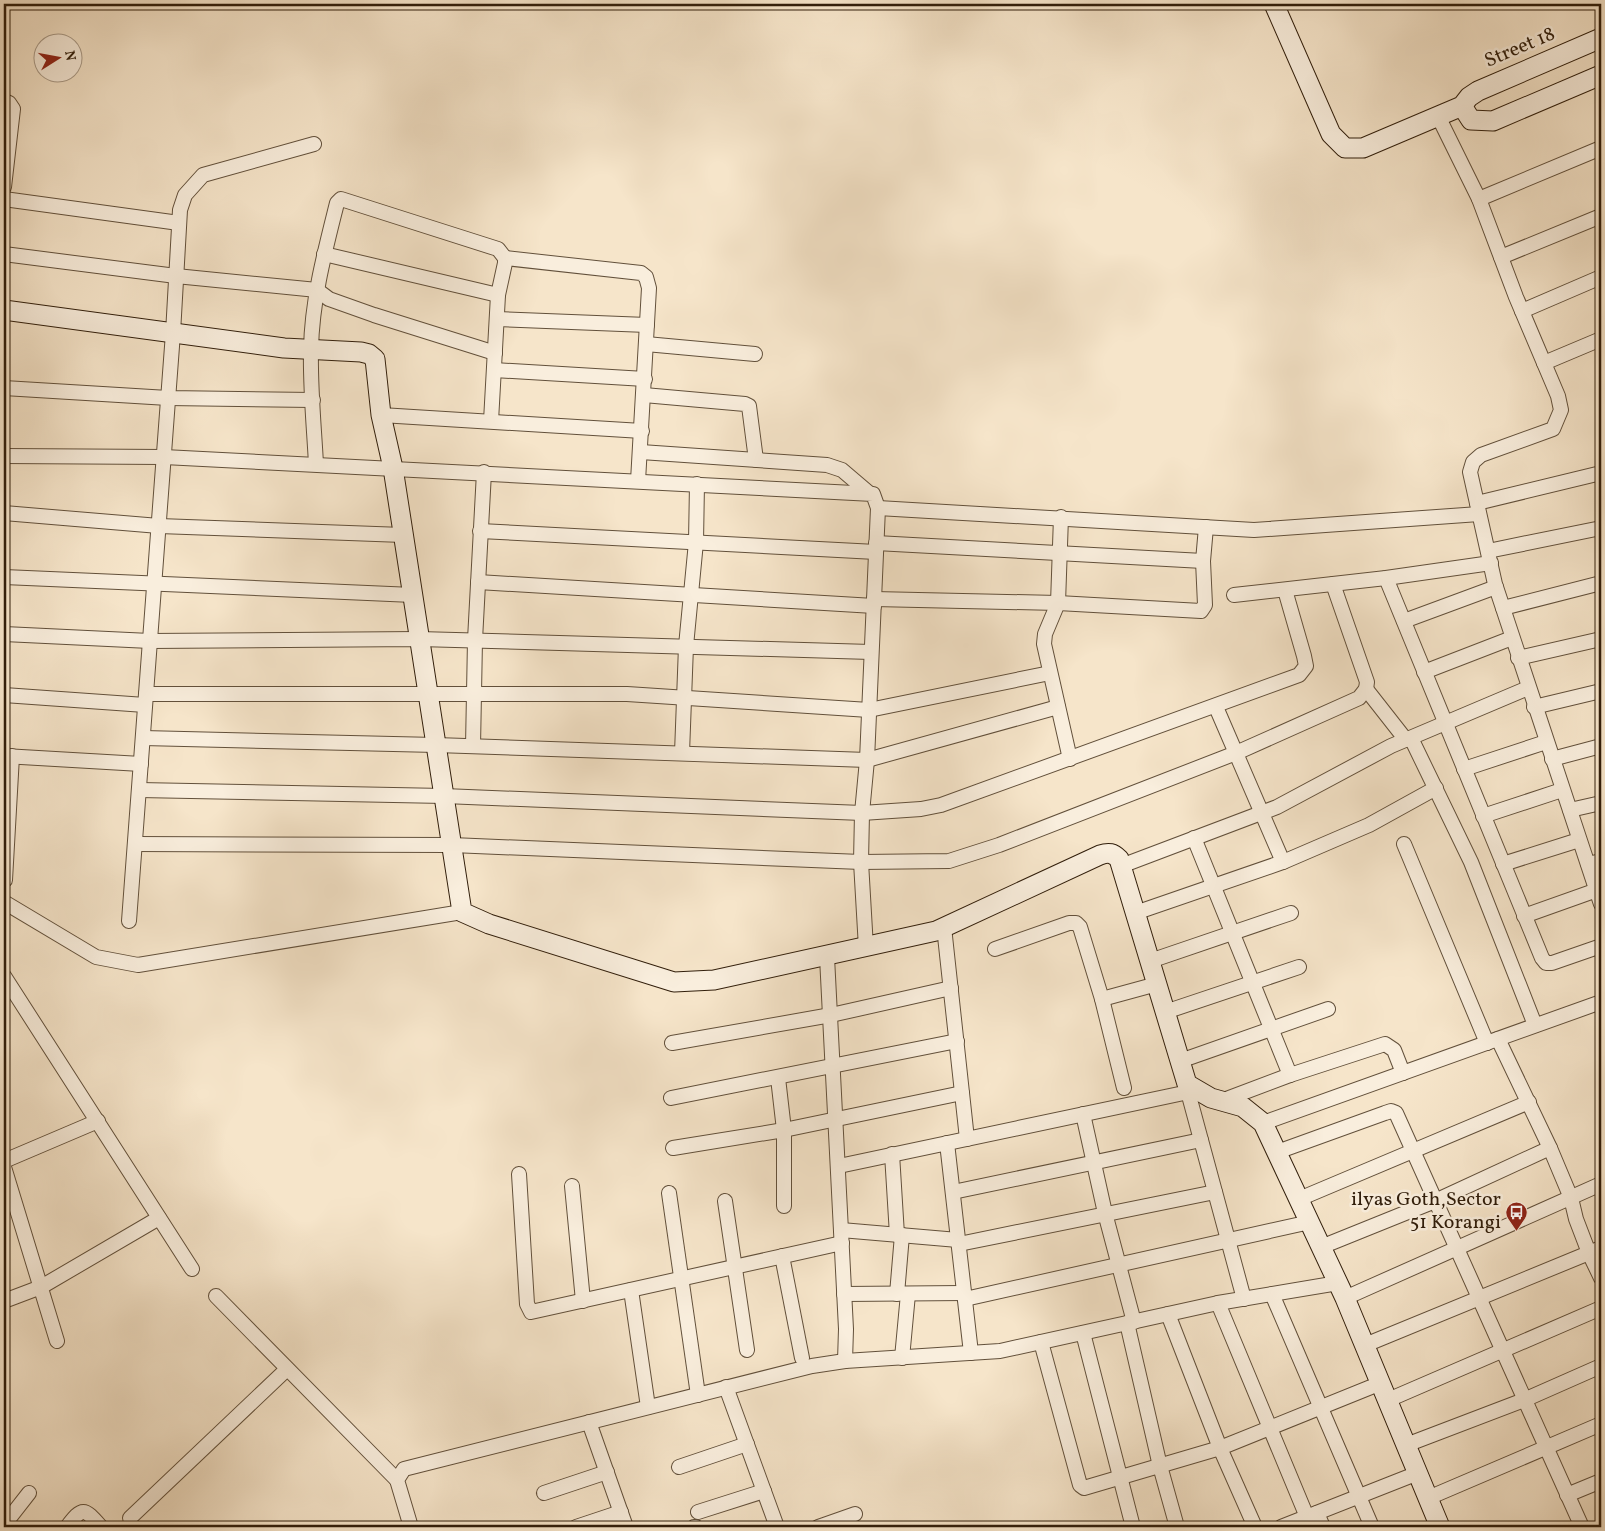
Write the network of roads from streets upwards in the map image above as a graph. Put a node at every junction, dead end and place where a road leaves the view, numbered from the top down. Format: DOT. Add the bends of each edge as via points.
graph roads {
  1 [pos="1274,4"];
  2 [pos="1601,38"];
  3 [pos="1601,75"];
  4 [pos="4,101"];
  5 [pos="1462,106"];
  6 [pos="1438,116"];
  7 [pos="314,144"];
  8 [pos="1601,148"];
  9 [pos="6,153"];
  10 [pos="4,187"];
  11 [pos="4,199"];
  12 [pos="1479,199"];
  13 [pos="1601,216"];
  14 [pos="179,223"];
  15 [pos="4,254"];
  16 [pos="324,254"];
  17 [pos="1501,257"];
  18 [pos="505,258"];
  19 [pos="176,276"];
  20 [pos="1601,277"];
  21 [pos="317,290"];
  22 [pos="498,295"];
  23 [pos="4,310"];
  24 [pos="1522,311"];
  25 [pos="497,319"];
  26 [pos="647,325"];
  27 [pos="173,333"];
  28 [pos="1601,338"];
  29 [pos="646,344"];
  30 [pos="311,349"];
  31 [pos="495,352"];
  32 [pos="755,354"];
  33 [pos="1544,363"];
  34 [pos="494,370"];
  35 [pos="645,379"];
  36 [pos="4,388"];
  37 [pos="644,394"];
  38 [pos="168,398"];
  39 [pos="313,400"];
  40 [pos="381,415"];
  41 [pos="490,421"];
  42 [pos="642,431"];
  43 [pos="641,452"];
  44 [pos="4,456"];
  45 [pos="164,457"];
  46 [pos="756,460"];
  47 [pos="316,464"];
  48 [pos="393,468"];
  49 [pos="484,472"];
  50 [pos="1601,473"];
  51 [pos="638,481"];
  52 [pos="697,484"];
  53 [pos="869,493"];
  54 [pos="878,508"];
  55 [pos="1478,509"];
  56 [pos="4,513"];
  57 [pos="1061,517"];
  58 [pos="159,526"];
  59 [pos="1206,527"];
  60 [pos="1601,528"];
  61 [pos="480,531"];
  62 [pos="404,535"];
  63 [pos="696,542"];
  64 [pos="876,547"];
  65 [pos="1060,554"];
  66 [pos="1489,557"];
  67 [pos="1203,561"];
  68 [pos="4,577"];
  69 [pos="1386,578"];
  70 [pos="478,582"];
  71 [pos="1601,583"];
  72 [pos="154,584"];
  73 [pos="1333,584"];
  74 [pos="1496,588"];
  75 [pos="1285,590"];
  76 [pos="413,595"];
  77 [pos="690,595"];
  78 [pos="1234,595"];
  79 [pos="874,602"];
  80 [pos="1058,603"];
  81 [pos="1503,608"];
  82 [pos="1404,621"];
  83 [pos="4,634"];
  84 [pos="1512,638"];
  85 [pos="419,639"];
  86 [pos="1601,639"];
  87 [pos="475,640"];
  88 [pos="150,641"];
  89 [pos="686,646"];
  90 [pos="871,652"];
  91 [pos="1518,658"];
  92 [pos="1424,672"];
  93 [pos="1050,673"];
  94 [pos="1528,688"];
  95 [pos="1366,689"];
  96 [pos="1601,691"];
  97 [pos="4,694"];
  98 [pos="428,694"];
  99 [pos="475,694"];
  100 [pos="684,698"];
  101 [pos="146,700"];
  102 [pos="1058,707"];
  103 [pos="1216,707"];
  104 [pos="1534,707"];
  105 [pos="869,710"];
  106 [pos="1445,723"];
  107 [pos="143,738"];
  108 [pos="1408,739"];
  109 [pos="1546,742"];
  110 [pos="436,745"];
  111 [pos="473,746"];
  112 [pos="1601,746"];
  113 [pos="682,753"];
  114 [pos="1236,753"];
  115 [pos="8,756"];
  116 [pos="1070,759"];
  117 [pos="1552,759"];
  118 [pos="867,760"];
  119 [pos="141,764"];
  120 [pos="1464,769"];
  121 [pos="1436,788"];
  122 [pos="139,790"];
  123 [pos="1562,790"];
  124 [pos="444,796"];
  125 [pos="1601,803"];
  126 [pos="1570,810"];
  127 [pos="1262,812"];
  128 [pos="862,813"];
  129 [pos="1483,816"];
  130 [pos="1194,838"];
  131 [pos="1579,840"];
  132 [pos="135,844"];
  133 [pos="1404,844"];
  134 [pos="452,845"];
  135 [pos="861,862"];
  136 [pos="1283,862"];
  137 [pos="1595,863"];
  138 [pos="1503,864"];
  139 [pos="1121,866"];
  140 [pos="5,880"];
  141 [pos="1213,888"];
  142 [pos="1596,890"];
  143 [pos="4,902"];
  144 [pos="1601,904"];
  145 [pos="462,912"];
  146 [pos="1135,913"];
  147 [pos="1291,913"];
  148 [pos="1524,916"];
  149 [pos="129,921"];
  150 [pos="944,927"];
  151 [pos="1232,934"];
  152 [pos="1601,946"];
  153 [pos="866,948"];
  154 [pos="995,949"];
  155 [pos="827,957"];
  156 [pos="1150,961"];
  157 [pos="1299,967"];
  158 [pos="4,976"];
  159 [pos="1251,983"];
  160 [pos="1157,984"];
  161 [pos="951,988"];
  162 [pos="1102,999"];
  163 [pos="1601,1002"];
  164 [pos="1328,1009"];
  165 [pos="1165,1012"];
  166 [pos="831,1015"];
  167 [pos="1535,1025"];
  168 [pos="1270,1028"];
  169 [pos="957,1041"];
  170 [pos="1493,1041"];
  171 [pos="672,1043"];
  172 [pos="1180,1061"];
  173 [pos="835,1067"];
  174 [pos="1403,1073"];
  175 [pos="1290,1075"];
  176 [pos="778,1078"];
  177 [pos="1124,1088"];
  178 [pos="1193,1091"];
  179 [pos="962,1093"];
  180 [pos="671,1098"];
  181 [pos="1221,1101"];
  182 [pos="1529,1102"];
  183 [pos="1083,1114"];
  184 [pos="837,1119"];
  185 [pos="98,1121"];
  186 [pos="1263,1123"];
  187 [pos="784,1130"];
  188 [pos="967,1138"];
  189 [pos="1201,1140"];
  190 [pos="948,1142"];
  191 [pos="673,1148"];
  192 [pos="1550,1148"];
  193 [pos="1412,1151"];
  194 [pos="1277,1152"];
  195 [pos="892,1154"];
  196 [pos="4,1161"];
  197 [pos="1093,1163"];
  198 [pos="839,1166"];
  199 [pos="4,1167"];
  200 [pos="519,1174"];
  201 [pos="1601,1184"];
  202 [pos="572,1186"];
  203 [pos="953,1192"];
  204 [pos="1215,1192"];
  205 [pos="669,1193"];
  206 [pos="8,1196"];
  207 [pos="1571,1198"];
  208 [pos="1299,1199"];
  209 [pos="725,1201"];
  210 [pos="1435,1201"];
  211 [pos="784,1206"];
  212 [pos="1105,1213"];
  213 [pos="159,1218"];
  214 [pos="1310,1222"];
  215 [pos="899,1235"];
  216 [pos="841,1236"];
  217 [pos="958,1242"];
  218 [pos="1228,1242"];
  219 [pos="1321,1247"];
  220 [pos="1457,1250"];
  221 [pos="1595,1250"];
  222 [pos="782,1256"];
  223 [pos="1121,1265"];
  224 [pos="736,1266"];
  225 [pos="192,1269"];
  226 [pos="681,1278"];
  227 [pos="1601,1278"];
  228 [pos="41,1287"];
  229 [pos="631,1290"];
  230 [pos="1342,1290"];
  231 [pos="844,1294"];
  232 [pos="903,1294"];
  233 [pos="1272,1294"];
  234 [pos="216,1296"];
  235 [pos="965,1296"];
  236 [pos="1478,1297"];
  237 [pos="1244,1299"];
  238 [pos="4,1301"];
  239 [pos="583,1301"];
  240 [pos="1218,1303"];
  241 [pos="1601,1308"];
  242 [pos="1168,1314"];
  243 [pos="1131,1322"];
  244 [pos="1083,1333"];
  245 [pos="57,1340"];
  246 [pos="1041,1342"];
  247 [pos="1365,1345"];
  248 [pos="747,1350"];
  249 [pos="1502,1351"];
  250 [pos="971,1353"];
  251 [pos="802,1358"];
  252 [pos="902,1358"];
  253 [pos="845,1360"];
  254 [pos="1601,1366"];
  255 [pos="287,1369"];
  256 [pos="726,1387"];
  257 [pos="1384,1391"];
  258 [pos="698,1394"];
  259 [pos="1524,1400"];
  260 [pos="1320,1406"];
  261 [pos="648,1407"];
  262 [pos="589,1422"];
  263 [pos="1601,1424"];
  264 [pos="1270,1427"];
  265 [pos="747,1444"];
  266 [pos="1406,1445"];
  267 [pos="1220,1448"];
  268 [pos="1546,1448"];
  269 [pos="1160,1466"];
  270 [pos="679,1467"];
  271 [pos="607,1472"];
  272 [pos="1418,1473"];
  273 [pos="1119,1479"];
  274 [pos="397,1480"];
  275 [pos="1601,1481"];
  276 [pos="764,1491"];
  277 [pos="544,1492"];
  278 [pos="29,1493"];
  279 [pos="1567,1495"];
  280 [pos="1358,1496"];
  281 [pos="1428,1498"];
  282 [pos="621,1512"];
  283 [pos="698,1512"];
  284 [pos="855,1514"];
  285 [pos="1312,1515"];
  286 [pos="130,1518"];
  287 [pos="4,1526"];
  288 [pos="67,1527"];
  289 [pos="101,1527"];
  290 [pos="412,1527"];
  291 [pos="576,1527"];
  292 [pos="626,1527"];
  293 [pos="778,1527"];
  294 [pos="818,1527"];
  295 [pos="1133,1527"];
  296 [pos="1177,1527"];
  297 [pos="1255,1527"];
  298 [pos="1281,1527"];
  299 [pos="1323,1527"];
  300 [pos="1372,1527"];
  301 [pos="1440,1527"];
  302 [pos="1582,1527"];
  1 -- 6 [label="street, Street 18" via="1331,134 1344,148 1363,148"];
  2 -- 5 [label="street, Street 18" via="1478,91"];
  3 -- 5 [label="street" via="1493,122 1471,120"];
  4 -- 9 [label="street" via="13,110"];
  5 -- 6 [label="street, Street 18"];
  6 -- 12 [label="street"];
  7 -- 14 [label="street" via="203,176 185,195"];
  8 -- 12 [label="street"];
  9 -- 10 [label="street"];
  11 -- 14 [label="street"];
  12 -- 17 [label="street"];
  13 -- 17 [label="street"];
  14 -- 19 [label="street"];
  15 -- 19 [label="street"];
  16 -- 18 [label="street" via="337,202 345,198 498,250"];
  16 -- 21 [label="street"];
  16 -- 22 [label="street"];
  17 -- 24 [label="street"];
  18 -- 22 [label="street"];
  18 -- 26 [label="street" via="641,273 648,282"];
  19 -- 21 [label="street"];
  19 -- 27 [label="street"];
  20 -- 24 [label="street"];
  21 -- 30 [label="street"];
  21 -- 31 [label="street" via="329,298 374,315"];
  22 -- 25 [label="street"];
  23 -- 27 [label="street"];
  24 -- 33 [label="street"];
  25 -- 26 [label="street"];
  25 -- 31 [label="street"];
  26 -- 29 [label="street"];
  27 -- 30 [label="street"];
  27 -- 38 [label="street"];
  28 -- 33 [label="street"];
  29 -- 32 [label="street"];
  29 -- 35 [label="street"];
  30 -- 39 [label="street"];
  30 -- 40 [label="street" via="369,354 375,359"];
  31 -- 34 [label="street"];
  33 -- 55 [label="street" via="1558,396 1560,410 1554,429 1477,458 1470,472"];
  34 -- 35 [label="street"];
  34 -- 41 [label="street"];
  35 -- 37 [label="street"];
  36 -- 38 [label="street"];
  37 -- 42 [label="street"];
  37 -- 46 [label="street" via="749,406"];
  38 -- 39 [label="street"];
  38 -- 45 [label="street"];
  39 -- 47 [label="street"];
  40 -- 41 [label="street"];
  40 -- 48 [label="street"];
  41 -- 42 [label="street"];
  42 -- 43 [label="street"];
  43 -- 46 [label="street"];
  43 -- 51 [label="street"];
  44 -- 45 [label="street"];
  45 -- 47 [label="street"];
  45 -- 58 [label="street"];
  46 -- 53 [label="street" via="834,467"];
  47 -- 48 [label="street"];
  48 -- 49 [label="street"];
  48 -- 62 [label="street"];
  49 -- 51 [label="street"];
  49 -- 61 [label="street"];
  50 -- 55 [label="street"];
  51 -- 52 [label="street"];
  52 -- 53 [label="street"];
  52 -- 63 [label="street"];
  53 -- 54 [label="street" via="873,494"];
  54 -- 57 [label="street"];
  54 -- 64 [label="street"];
  55 -- 59 [label="street" via="1254,530"];
  55 -- 66 [label="street"];
  56 -- 58 [label="street"];
  57 -- 59 [label="street"];
  57 -- 65 [label="street"];
  58 -- 62 [label="street"];
  58 -- 72 [label="street"];
  59 -- 67 [label="street"];
  60 -- 66 [label="street"];
  61 -- 63 [label="street"];
  61 -- 70 [label="street"];
  62 -- 76 [label="street"];
  63 -- 64 [label="street"];
  63 -- 77 [label="street"];
  64 -- 65 [label="street"];
  64 -- 79 [label="street"];
  65 -- 67 [label="street"];
  65 -- 80 [label="street"];
  66 -- 69 [label="street"];
  66 -- 74 [label="street"];
  67 -- 80 [label="street" via="1205,605 1201,611"];
  68 -- 72 [label="street"];
  69 -- 73 [label="street"];
  69 -- 82 [label="street"];
  70 -- 77 [label="street"];
  70 -- 87 [label="street"];
  71 -- 81 [label="street"];
  72 -- 76 [label="street"];
  72 -- 88 [label="street"];
  73 -- 75 [label="street"];
  73 -- 95 [label="street" via="1367,682"];
  74 -- 81 [label="street"];
  74 -- 82 [label="street"];
  75 -- 78 [label="street"];
  75 -- 103 [label="street" via="1304,656 1304,671 1299,676"];
  76 -- 85 [label="street"];
  77 -- 79 [label="street"];
  77 -- 89 [label="street"];
  79 -- 80 [label="street"];
  79 -- 90 [label="street"];
  80 -- 93 [label="street" via="1044,638"];
  81 -- 84 [label="street"];
  82 -- 92 [label="street"];
  83 -- 88 [label="street"];
  84 -- 91 [label="street"];
  84 -- 92 [label="street"];
  85 -- 87 [label="street"];
  85 -- 88 [label="street"];
  85 -- 98 [label="street"];
  86 -- 91 [label="street"];
  87 -- 89 [label="street"];
  87 -- 99 [label="street"];
  88 -- 101 [label="street"];
  89 -- 90 [label="street"];
  89 -- 100 [label="street"];
  90 -- 105 [label="street"];
  91 -- 94 [label="street"];
  92 -- 106 [label="street"];
  93 -- 102 [label="street"];
  93 -- 105 [label="street"];
  94 -- 104 [label="street"];
  94 -- 106 [label="street"];
  95 -- 108 [label="street"];
  95 -- 114 [label="street" via="1359,698"];
  96 -- 104 [label="street"];
  97 -- 101 [label="street"];
  98 -- 99 [label="street"];
  98 -- 101 [label="street"];
  98 -- 110 [label="street"];
  99 -- 100 [label="street" via="627,694"];
  99 -- 111 [label="street"];
  100 -- 105 [label="street"];
  100 -- 113 [label="street"];
  101 -- 107 [label="street"];
  102 -- 116 [label="street"];
  102 -- 118 [label="street"];
  103 -- 114 [label="street"];
  103 -- 116 [label="street"];
  104 -- 109 [label="street"];
  105 -- 118 [label="street"];
  106 -- 108 [label="street"];
  106 -- 120 [label="street"];
  107 -- 110 [label="street"];
  107 -- 119 [label="street"];
  108 -- 121 [label="street"];
  108 -- 127 [label="street"];
  109 -- 117 [label="street"];
  109 -- 120 [label="street"];
  110 -- 111 [label="street"];
  110 -- 124 [label="street"];
  111 -- 113 [label="street"];
  112 -- 117 [label="street"];
  113 -- 118 [label="street"];
  114 -- 127 [label="street"];
  114 -- 135 [label="street" via="999,845 949,861"];
  115 -- 119 [label="street"];
  115 -- 140 [label="street"];
  116 -- 128 [label="street" via="941,805"];
  117 -- 123 [label="street"];
  118 -- 128 [label="street"];
  119 -- 122 [label="street"];
  120 -- 129 [label="street"];
  121 -- 136 [label="street" via="1369,825"];
  121 -- 167 [label="street" via="1471,862"];
  122 -- 124 [label="street"];
  122 -- 132 [label="street"];
  123 -- 126 [label="street"];
  123 -- 129 [label="street"];
  124 -- 128 [label="street"];
  124 -- 134 [label="street"];
  125 -- 126 [label="street"];
  126 -- 131 [label="street"];
  127 -- 130 [label="street"];
  127 -- 136 [label="street"];
  128 -- 135 [label="street"];
  129 -- 138 [label="street"];
  130 -- 139 [label="street"];
  130 -- 141 [label="street"];
  131 -- 137 [label="street"];
  131 -- 138 [label="street"];
  132 -- 134 [label="street"];
  132 -- 149 [label="street"];
  133 -- 170 [label="street"];
  134 -- 135 [label="street"];
  134 -- 145 [label="street"];
  135 -- 153 [label="street"];
  136 -- 141 [label="street"];
  137 -- 142 [label="street"];
  138 -- 148 [label="street"];
  139 -- 146 [label="street"];
  139 -- 150 [label="street" via="1119,859 1106,852"];
  141 -- 146 [label="street"];
  141 -- 151 [label="street"];
  142 -- 144 [label="street"];
  142 -- 148 [label="street"];
  143 -- 145 [label="street" via="96,957 138,965"];
  145 -- 155 [label="street" via="489,924 674,982 714,980"];
  146 -- 156 [label="street"];
  147 -- 151 [label="street"];
  148 -- 152 [label="street" via="1546,963"];
  150 -- 153 [label="street"];
  150 -- 161 [label="street"];
  151 -- 156 [label="street"];
  151 -- 159 [label="street"];
  153 -- 155 [label="street"];
  154 -- 162 [label="street" via="1076,923"];
  155 -- 166 [label="street"];
  156 -- 160 [label="street"];
  157 -- 159 [label="street"];
  158 -- 185 [label="street"];
  159 -- 165 [label="street"];
  159 -- 168 [label="street"];
  160 -- 162 [label="street"];
  160 -- 165 [label="street"];
  161 -- 166 [label="street"];
  161 -- 169 [label="street"];
  162 -- 177 [label="street"];
  163 -- 167 [label="street"];
  164 -- 168 [label="street"];
  165 -- 172 [label="street"];
  166 -- 171 [label="street"];
  166 -- 173 [label="street"];
  167 -- 170 [label="street"];
  168 -- 172 [label="street"];
  168 -- 175 [label="street"];
  169 -- 173 [label="street"];
  169 -- 179 [label="street"];
  170 -- 174 [label="street"];
  170 -- 182 [label="street"];
  172 -- 178 [label="street" via="1187,1084"];
  173 -- 176 [label="street"];
  173 -- 184 [label="street"];
  174 -- 175 [label="street" via="1394,1050 1385,1044"];
  174 -- 186 [label="street"];
  175 -- 181 [label="street"];
  176 -- 180 [label="street"];
  176 -- 187 [label="street"];
  178 -- 181 [label="street"];
  178 -- 183 [label="street"];
  178 -- 189 [label="street"];
  179 -- 184 [label="street"];
  179 -- 188 [label="street"];
  181 -- 186 [label="street" via="1243,1107"];
  182 -- 192 [label="street"];
  182 -- 193 [label="street"];
  183 -- 188 [label="street"];
  183 -- 197 [label="street"];
  184 -- 187 [label="street"];
  184 -- 198 [label="street"];
  185 -- 196 [label="street"];
  185 -- 213 [label="street"];
  186 -- 194 [label="street"];
  187 -- 191 [label="street"];
  187 -- 211 [label="street"];
  188 -- 190 [label="street"];
  189 -- 197 [label="street"];
  189 -- 204 [label="street"];
  190 -- 195 [label="street"];
  190 -- 203 [label="street"];
  192 -- 207 [label="street"];
  192 -- 210 [label="street"];
  193 -- 194 [label="street" via="1396,1113 1391,1111"];
  193 -- 208 [label="street"];
  193 -- 210 [label="street"];
  194 -- 208 [label="street"];
  195 -- 198 [label="street"];
  195 -- 215 [label="street"];
  197 -- 203 [label="street"];
  197 -- 212 [label="street"];
  198 -- 216 [label="street"];
  199 -- 206 [label="street"];
  200 -- 239 [label="street" via="528,1310 535,1312"];
  201 -- 207 [label="street"];
  202 -- 239 [label="street"];
  203 -- 217 [label="street"];
  204 -- 212 [label="street"];
  204 -- 218 [label="street"];
  205 -- 226 [label="street"];
  206 -- 228 [label="street"];
  207 -- 220 [label="street"];
  207 -- 221 [label="street" via="1576,1219"];
  208 -- 214 [label="street"];
  209 -- 224 [label="street"];
  210 -- 219 [label="street"];
  210 -- 220 [label="street"];
  212 -- 217 [label="street"];
  212 -- 223 [label="street"];
  213 -- 225 [label="street"];
  213 -- 228 [label="street"];
  214 -- 218 [label="street"];
  214 -- 219 [label="street"];
  215 -- 216 [label="street"];
  215 -- 217 [label="street"];
  215 -- 232 [label="street"];
  216 -- 222 [label="street"];
  216 -- 231 [label="street"];
  217 -- 235 [label="street"];
  218 -- 223 [label="street"];
  218 -- 237 [label="street"];
  219 -- 230 [label="street"];
  220 -- 230 [label="street"];
  220 -- 236 [label="street"];
  221 -- 227 [label="street"];
  221 -- 236 [label="street"];
  222 -- 224 [label="street"];
  222 -- 251 [label="street"];
  223 -- 235 [label="street"];
  223 -- 243 [label="street"];
  224 -- 226 [label="street"];
  224 -- 248 [label="street"];
  226 -- 229 [label="street"];
  226 -- 258 [label="street"];
  228 -- 238 [label="street"];
  228 -- 245 [label="street"];
  229 -- 239 [label="street"];
  229 -- 261 [label="street"];
  230 -- 233 [label="street"];
  230 -- 247 [label="street"];
  231 -- 232 [label="street"];
  231 -- 253 [label="street"];
  232 -- 235 [label="street"];
  232 -- 252 [label="street"];
  233 -- 237 [label="street"];
  233 -- 260 [label="street"];
  234 -- 255 [label="street"];
  235 -- 250 [label="street"];
  236 -- 247 [label="street"];
  236 -- 249 [label="street"];
  237 -- 240 [label="street"];
  240 -- 242 [label="street"];
  240 -- 264 [label="street"];
  241 -- 249 [label="street"];
  242 -- 243 [label="street"];
  242 -- 267 [label="street"];
  243 -- 244 [label="street"];
  243 -- 269 [label="street"];
  244 -- 246 [label="street"];
  244 -- 273 [label="street"];
  246 -- 250 [label="street" via="1000,1351"];
  246 -- 273 [label="street" via="1080,1485 1089,1488"];
  247 -- 257 [label="street"];
  249 -- 257 [label="street"];
  249 -- 259 [label="street"];
  250 -- 252 [label="street"];
  252 -- 253 [label="street"];
  253 -- 256 [label="street"];
  254 -- 259 [label="street"];
  255 -- 274 [label="street"];
  255 -- 286 [label="street"];
  256 -- 258 [label="street"];
  256 -- 265 [label="street"];
  257 -- 260 [label="street"];
  257 -- 266 [label="street"];
  258 -- 261 [label="street"];
  259 -- 266 [label="street"];
  259 -- 268 [label="street"];
  260 -- 264 [label="street"];
  260 -- 280 [label="street"];
  261 -- 262 [label="street"];
  262 -- 271 [label="street"];
  262 -- 274 [label="street" via="404,1469"];
  263 -- 268 [label="street"];
  264 -- 267 [label="street"];
  264 -- 285 [label="street"];
  265 -- 270 [label="street"];
  265 -- 276 [label="street"];
  266 -- 272 [label="street"];
  267 -- 269 [label="street"];
  267 -- 297 [label="street"];
  268 -- 279 [label="street"];
  268 -- 281 [label="street"];
  269 -- 273 [label="street"];
  269 -- 296 [label="street"];
  271 -- 277 [label="street"];
  271 -- 282 [label="street"];
  272 -- 280 [label="street"];
  272 -- 281 [label="street"];
  273 -- 295 [label="street"];
  274 -- 290 [label="street"];
  275 -- 279 [label="street"];
  276 -- 283 [label="street"];
  276 -- 293 [label="street"];
  278 -- 287 [label="street"];
  279 -- 302 [label="street"];
  280 -- 285 [label="street"];
  280 -- 300 [label="street"];
  281 -- 301 [label="street"];
  282 -- 291 [label="street"];
  282 -- 292 [label="street"];
  284 -- 294 [label="street"];
  285 -- 298 [label="street"];
  285 -- 299 [label="street"];
  288 -- 289 [label="street" via="83,1511"];
}
